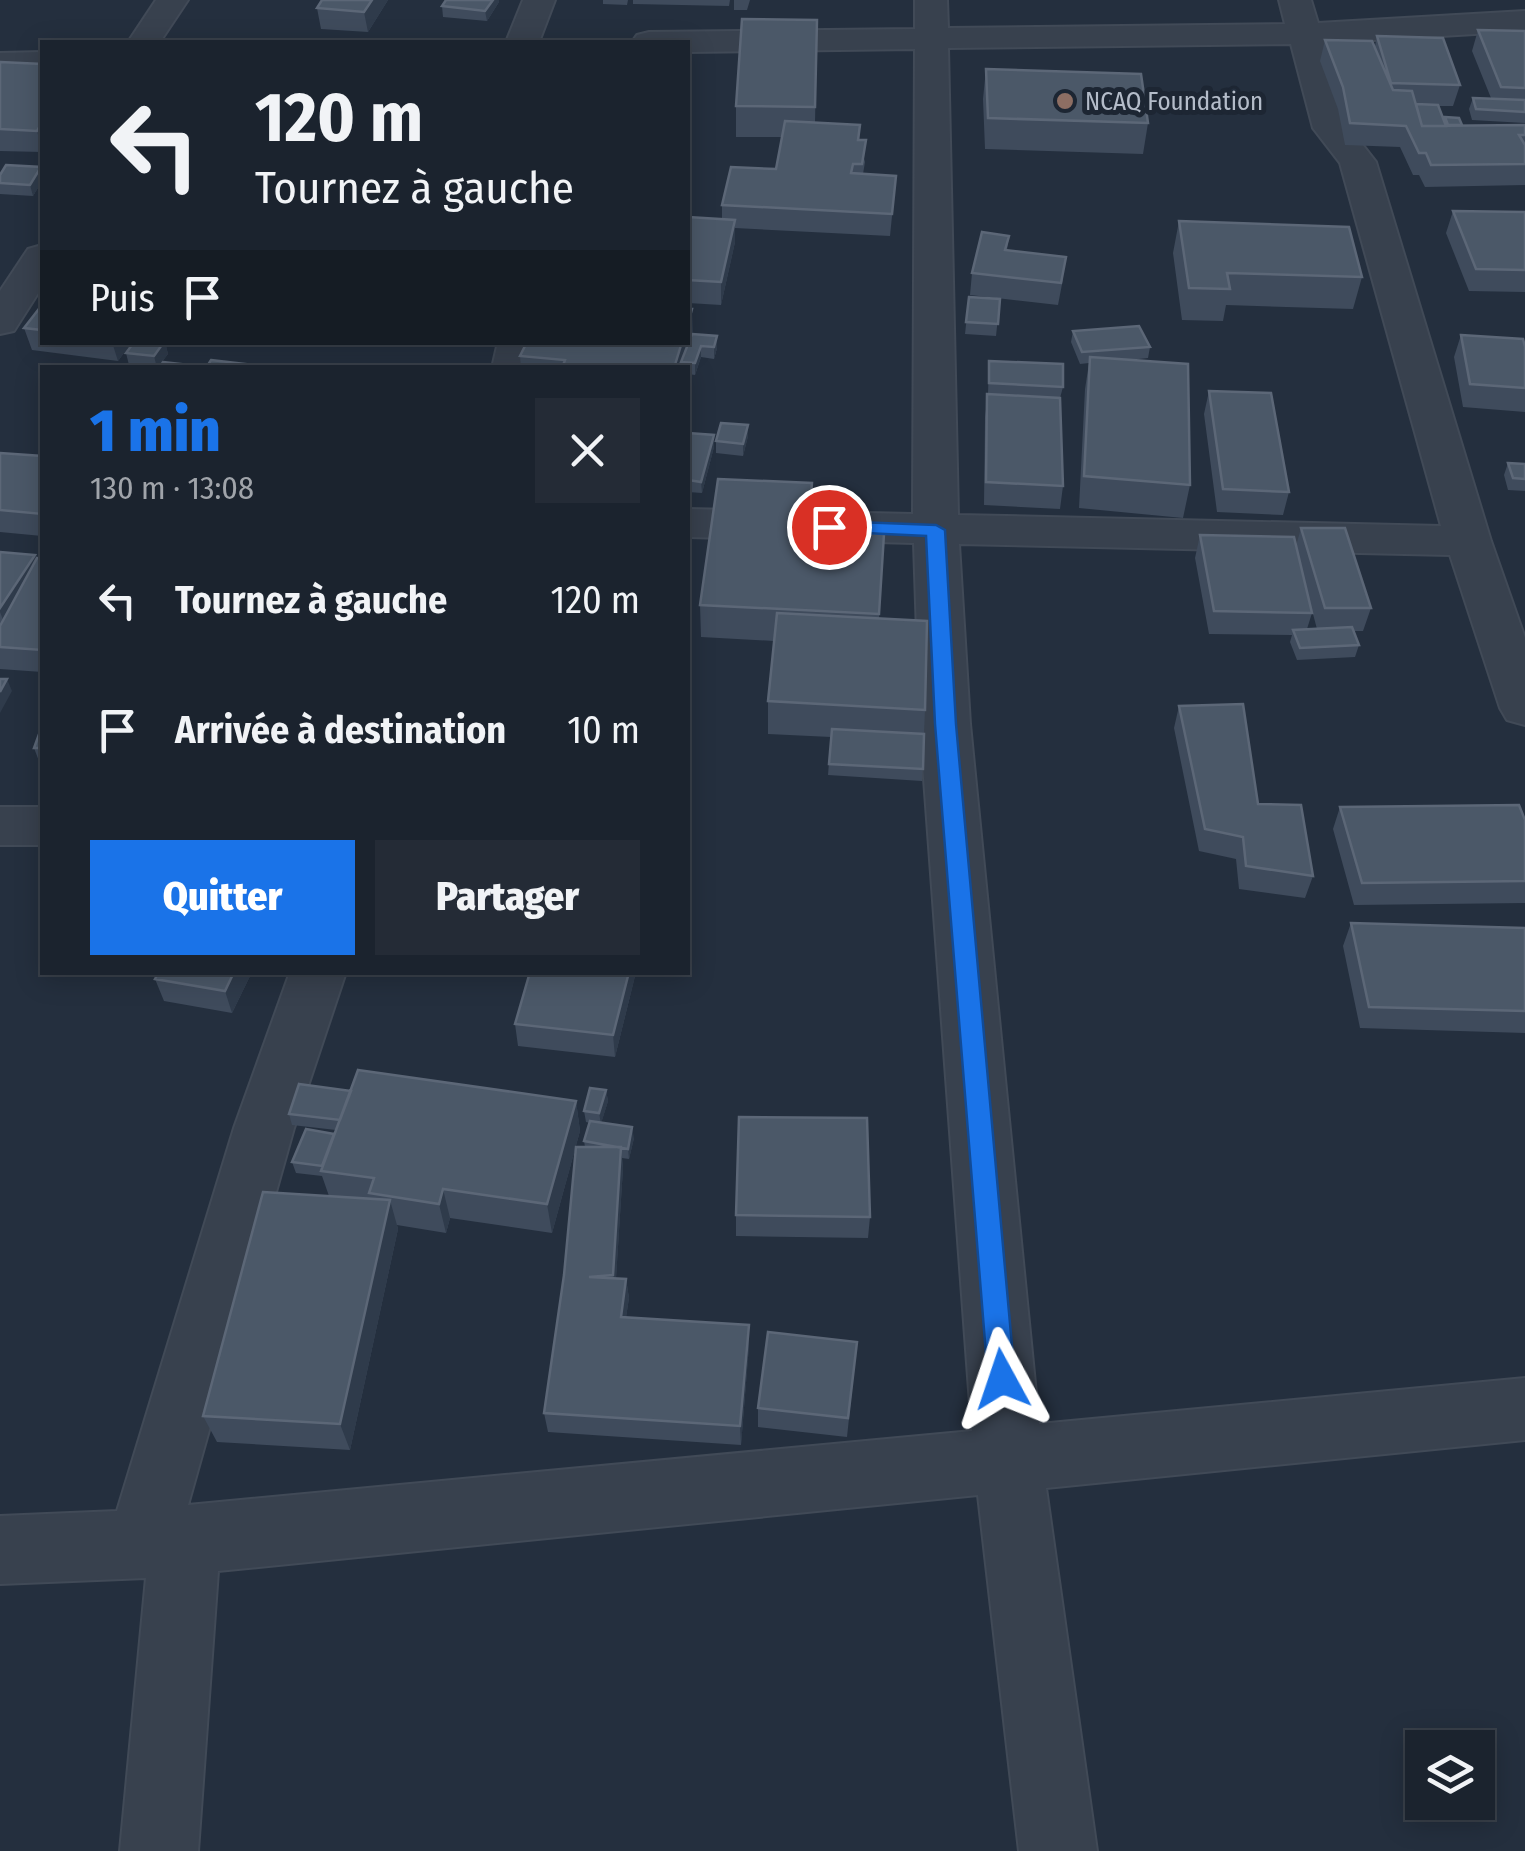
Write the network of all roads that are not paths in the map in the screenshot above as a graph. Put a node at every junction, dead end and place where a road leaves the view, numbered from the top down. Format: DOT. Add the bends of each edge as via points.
graph roads {
  1 [pos="172,0"];
  2 [pos="539,0"];
  3 [pos="1299,17"];
  4 [pos="930,20"];
  5 [pos="1525,22"];
  6 [pos="145,40"];
  7 [pos="524,40"];
  8 [pos="675,40"];
  9 [pos="40,62"];
  10 [pos="0,63"];
  11 [pos="40,260"];
  12 [pos="0,322"];
  13 [pos="690,522"];
  14 [pos="936,530"];
  15 [pos="1468,541"];
  16 [pos="1525,708"];
  17 [pos="0,826"];
  18 [pos="40,826"];
  19 [pos="317,975"];
  20 [pos="1525,1408"];
  21 [pos="1008,1456"];
  22 [pos="163,1541"];
  23 [pos="0,1550"];
  24 [pos="158,1851"];
  25 [pos="1058,1851"];
  1 -- 6 [label="street"];
  2 -- 7 [label="street"];
  3 -- 4 [label="street"];
  3 -- 5 [label="street"];
  3 -- 15 [label="street" via="1331,128 1358,162"];
  4 -- 8 [label="street"];
  4 -- 14 [label="street"];
  9 -- 10 [label="street"];
  11 -- 12 [label="street"];
  13 -- 14 [label="street"];
  14 -- 15 [label="street"];
  14 -- 21 [label="street" via="947,744"];
  15 -- 16 [label="street"];
  17 -- 18 [label="street"];
  19 -- 22 [label="street" via="264,1128"];
  20 -- 21 [label="street"];
  21 -- 22 [label="street"];
  21 -- 25 [label="street"];
  22 -- 23 [label="street"];
  22 -- 24 [label="street"];
}
